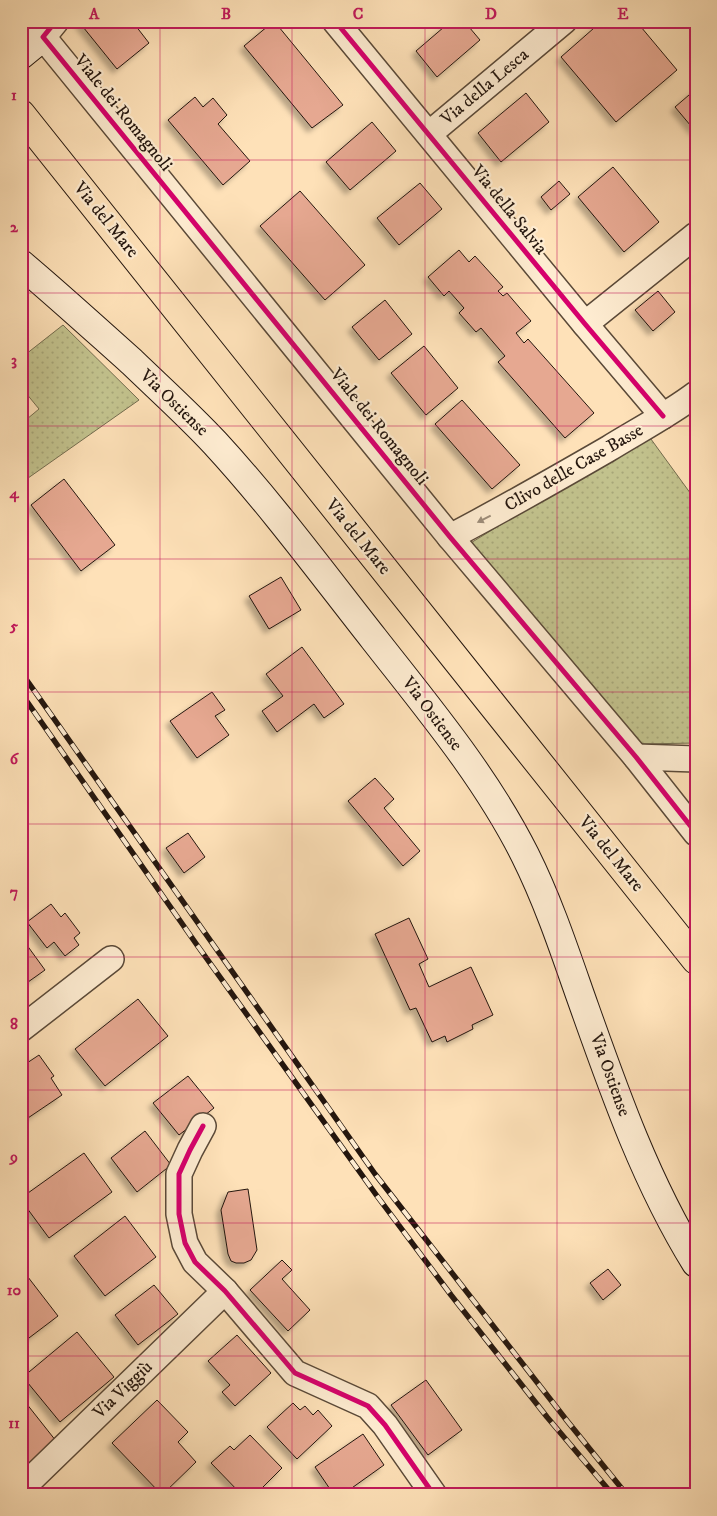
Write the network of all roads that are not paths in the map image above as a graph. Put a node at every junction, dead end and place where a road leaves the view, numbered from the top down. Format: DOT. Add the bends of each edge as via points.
graph roads {
  1 [pos="335,21"];
  2 [pos="564,21"];
  3 [pos="43,26"];
  4 [pos="21,55"];
  5 [pos="21,114"];
  6 [pos="429,134"];
  7 [pos="696,235"];
  8 [pos="21,264"];
  9 [pos="585,324"];
  10 [pos="696,394"];
  11 [pos="663,416"];
  12 [pos="450,537"];
  13 [pos="636,757"];
  14 [pos="696,760"];
  15 [pos="696,832"];
  16 [pos="111,959"];
  17 [pos="696,960"];
  18 [pos="21,1029"];
  19 [pos="203,1126"];
  20 [pos="696,1262"];
  21 [pos="225,1291"];
  22 [pos="21,1489"];
  23 [pos="425,1491"];
  1 -- 6 [label="street, Via della Salvia"];
  2 -- 6 [label="street, Via della Lesca"];
  3 -- 4 [label="main road"];
  3 -- 12 [label="street, Viale dei Romagnoli"];
  5 -- 17 [label="main road, Via del Mare"];
  6 -- 9 [label="street, Via della Salvia"];
  7 -- 9 [label="street"];
  8 -- 20 [label="main road, Via Ostiense" via="118,350 217,445 277,516 472,767 508,824 538,884 630,1129 669,1215"];
  9 -- 11 [label="street, Via della Salvia"];
  10 -- 11 [label="street, Clivo delle Case Basse"];
  11 -- 12 [label="street, Clivo delle Case Basse, one-way"];
  12 -- 13 [label="street, Viale dei Romagnoli"];
  13 -- 14 [label="street"];
  13 -- 15 [label="street, Viale dei Romagnoli"];
  16 -- 18 [label="street"];
  19 -- 21 [label="street" via="180,1174 179,1214 185,1244 195,1262"];
  21 -- 22 [label="street, Via Viggiù"];
  21 -- 23 [label="street" via="295,1373 368,1406 385,1425"];
}
